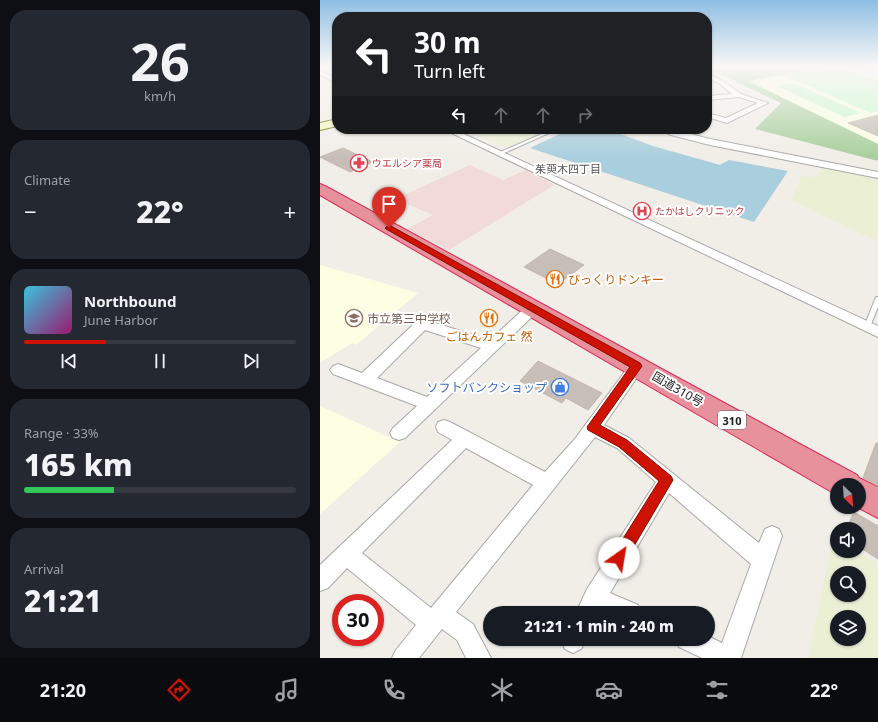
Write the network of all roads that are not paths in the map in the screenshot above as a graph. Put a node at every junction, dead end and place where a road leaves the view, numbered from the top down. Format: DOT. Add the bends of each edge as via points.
graph roads {
  1 [pos="744,97"];
  2 [pos="712,116"];
  3 [pos="332,123"];
  4 [pos="320,127"];
  5 [pos="458,134"];
  6 [pos="544,134"];
  7 [pos="674,134"];
  8 [pos="500,153"];
  9 [pos="878,175"];
  10 [pos="320,189"];
  11 [pos="878,299"];
  12 [pos="533,308"];
  13 [pos="872,330"];
  14 [pos="492,346"];
  15 [pos="637,366"];
  16 [pos="338,370"];
  17 [pos="365,380"];
  18 [pos="429,404"];
  19 [pos="444,427"];
  20 [pos="592,427"];
  21 [pos="399,433"];
  22 [pos="465,438"];
  23 [pos="835,478"];
  24 [pos="667,480"];
  25 [pos="546,483"];
  26 [pos="866,496"];
  27 [pos="878,503"];
  28 [pos="772,536"];
  29 [pos="346,554"];
  30 [pos="763,560"];
  31 [pos="320,580"];
  32 [pos="591,605"];
  33 [pos="436,619"];
  34 [pos="702,646"];
  35 [pos="404,658"];
  36 [pos="479,658"];
  37 [pos="728,658"];
  1 -- 2 [label="street" via="764,103 727,121"];
  3 -- 4 [label="street"];
  5 -- 8 [label="street"];
  6 -- 8 [label="lane"];
  7 -- 9 [label="street"];
  8 -- 13 [label="street"];
  10 -- 12 [label="highway, 国道310号 / 310"];
  11 -- 13 [label="lane"];
  12 -- 14 [label="street"];
  12 -- 15 [label="highway, 国道310号 / 310"];
  14 -- 17 [label="street" via="422,324"];
  14 -- 18 [label="street"];
  15 -- 20 [label="street"];
  15 -- 23 [label="highway, 国道310号 / 310"];
  16 -- 17 [label="street"];
  17 -- 18 [label="street"];
  18 -- 21 [label="street"];
  19 -- 22 [label="street"];
  20 -- 24 [label="street" via="623,443"];
  20 -- 25 [label="street" via="580,445"];
  22 -- 25 [label="street"];
  22 -- 29 [label="street"];
  24 -- 30 [label="street"];
  24 -- 32 [label="street"];
  25 -- 33 [label="street"];
  26 -- 27 [label="highway"];
  28 -- 30 [label="street"];
  29 -- 31 [label="street"];
  29 -- 33 [label="street"];
  30 -- 37 [label="street"];
  33 -- 35 [label="street"];
  33 -- 36 [label="street" via="464,632"];
  34 -- 37 [label="street"];
}
